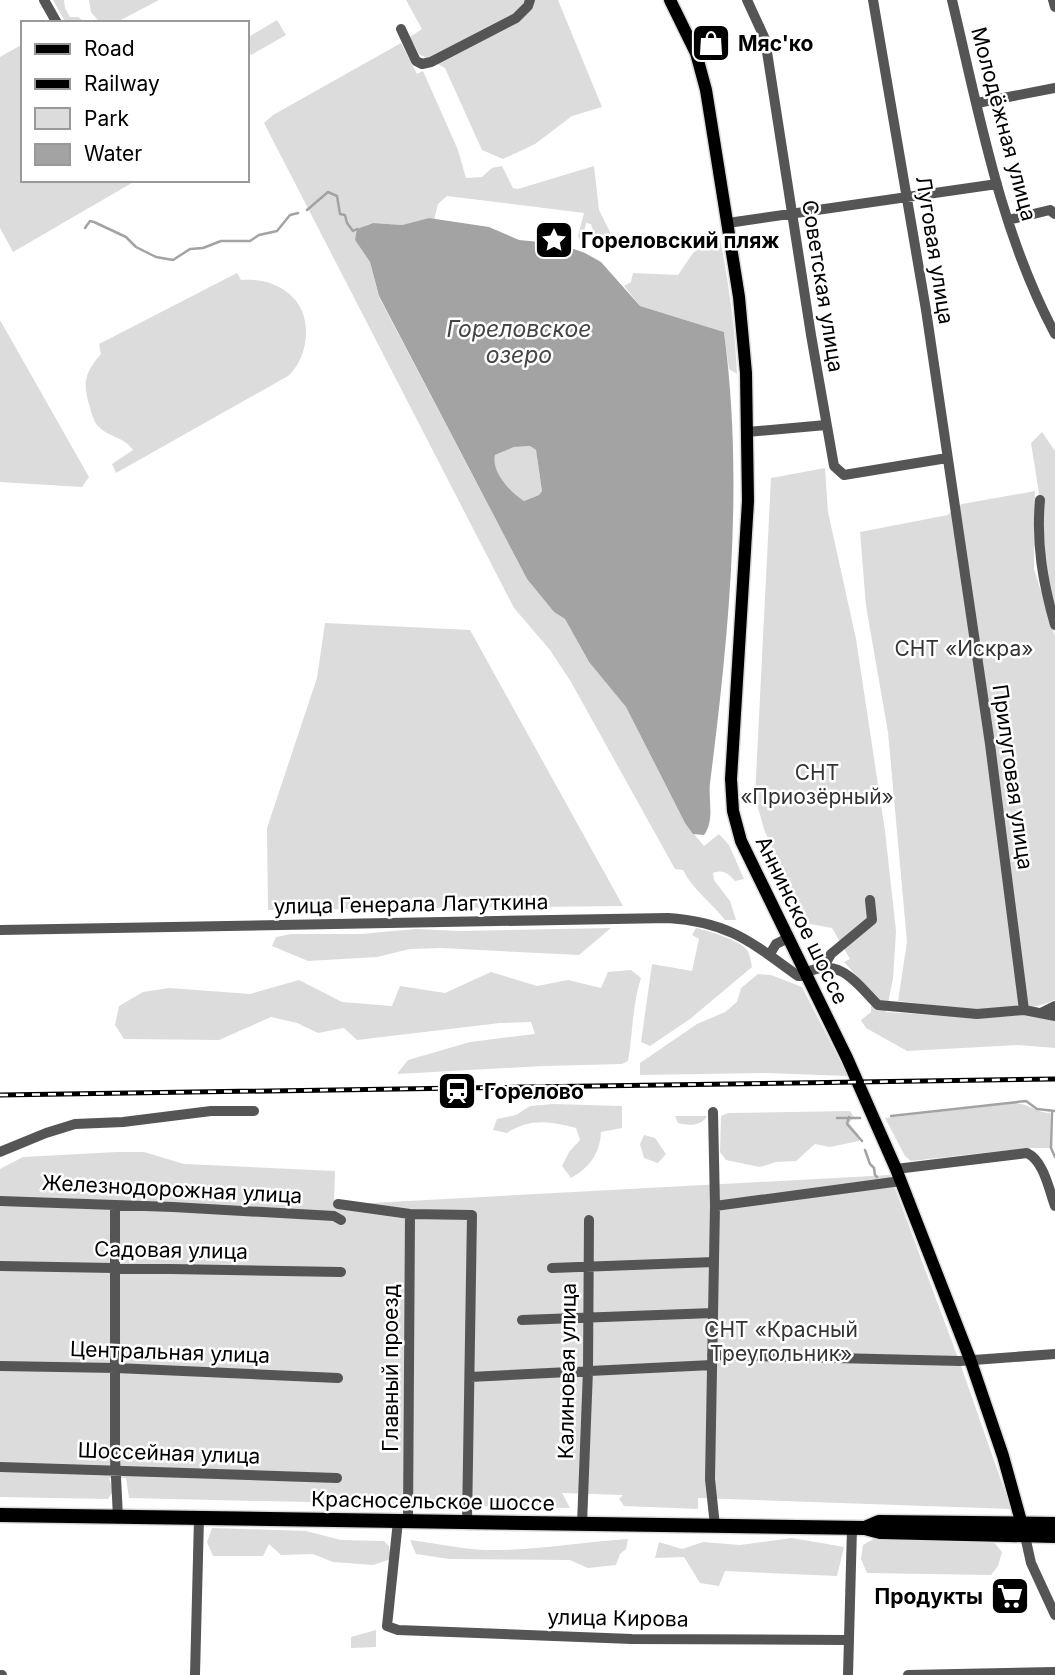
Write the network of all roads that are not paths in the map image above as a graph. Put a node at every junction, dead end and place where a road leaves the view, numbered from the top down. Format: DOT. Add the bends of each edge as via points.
graph roads {
  1 [pos="44,0"];
  2 [pos="530,0"];
  3 [pos="670,0"];
  4 [pos="747,0"];
  5 [pos="873,0"];
  6 [pos="952,0"];
  7 [pos="1053,0"];
  8 [pos="1055,7"];
  9 [pos="56,21"];
  10 [pos="401,29"];
  11 [pos="1055,88"];
  12 [pos="977,103"];
  13 [pos="997,184"];
  14 [pos="907,197"];
  15 [pos="792,213"];
  16 [pos="1055,214"];
  17 [pos="1008,220"];
  18 [pos="728,223"];
  19 [pos="1055,334"];
  20 [pos="826,425"];
  21 [pos="747,432"];
  22 [pos="947,458"];
  23 [pos="1040,500"];
  24 [pos="954,508"];
  25 [pos="1055,625"];
  26 [pos="870,900"];
  27 [pos="0,930"];
  28 [pos="788,938"];
  29 [pos="770,954"];
  30 [pos="824,966"];
  31 [pos="805,974"];
  32 [pos="1055,1006"];
  33 [pos="1024,1010"];
  34 [pos="1041,1013"];
  35 [pos="1055,1016"];
  36 [pos="254,1111"];
  37 [pos="712,1112"];
  38 [pos="0,1152"];
  39 [pos="899,1175"];
  40 [pos="0,1201"];
  41 [pos="338,1204"];
  42 [pos="115,1206"];
  43 [pos="715,1206"];
  44 [pos="1055,1206"];
  45 [pos="410,1214"];
  46 [pos="341,1220"];
  47 [pos="589,1220"];
  48 [pos="714,1262"];
  49 [pos="0,1266"];
  50 [pos="589,1267"];
  51 [pos="552,1268"];
  52 [pos="116,1269"];
  53 [pos="341,1272"];
  54 [pos="713,1313"];
  55 [pos="522,1320"];
  56 [pos="587,1320"];
  57 [pos="1055,1354"];
  58 [pos="970,1359"];
  59 [pos="712,1360"];
  60 [pos="0,1366"];
  61 [pos="116,1368"];
  62 [pos="588,1370"];
  63 [pos="470,1377"];
  64 [pos="338,1378"];
  65 [pos="0,1467"];
  66 [pos="116,1470"];
  67 [pos="337,1478"];
  68 [pos="0,1515"];
  69 [pos="118,1517"];
  70 [pos="199,1518"];
  71 [pos="403,1521"];
  72 [pos="467,1522"];
  73 [pos="582,1524"];
  74 [pos="1055,1524"];
  75 [pos="715,1526"];
  76 [pos="858,1528"];
  77 [pos="1024,1530"];
  78 [pos="1055,1536"];
  79 [pos="1055,1615"];
  80 [pos="387,1626"];
  81 [pos="849,1640"];
  82 [pos="1055,1672"];
  83 [pos="195,1675"];
  84 [pos="848,1675"];
  85 [pos="908,1675"];
  1 -- 9 [label="street"];
  2 -- 10 [label="street" via="516,18 431,62 416,61"];
  3 -- 18 [label="main road, Аннинское шоссе" via="696,53 706,90"];
  4 -- 15 [label="street, Советская улица" via="765,40"];
  5 -- 14 [label="street, Луговая улица"];
  6 -- 12 [label="street, Молодёжная улица"];
  7 -- 8 [label="street"];
  11 -- 12 [label="street"];
  12 -- 13 [label="street, Молодёжная улица"];
  13 -- 14 [label="street"];
  13 -- 17 [label="street, Молодёжная улица"];
  14 -- 15 [label="street"];
  14 -- 22 [label="street, Луговая улица"];
  15 -- 18 [label="street"];
  15 -- 20 [label="street, Советская улица"];
  16 -- 17 [label="street" via="1050,210"];
  17 -- 19 [label="street, Молодёжная улица"];
  18 -- 21 [label="main road, Аннинское шоссе" via="746,373"];
  20 -- 21 [label="street"];
  20 -- 22 [label="street, Советская улица" via="834,466 844,475"];
  21 -- 28 [label="main road, Аннинское шоссе" via="733,811 741,841"];
  22 -- 24 [label="street, Луговая улица"];
  23 -- 25 [label="street" via="1041,569"];
  24 -- 33 [label="street, Прилуговая улица"];
  26 -- 30 [label="street" via="872,920 831,954"];
  27 -- 29 [label="street, улица Генерала Лагуткина" via="668,918 724,927"];
  28 -- 29 [label="street"];
  28 -- 31 [label="main road, Аннинское шоссе"];
  29 -- 31 [label="street, улица Генерала Лагуткина" via="798,976"];
  30 -- 31 [label="street"];
  30 -- 33 [label="street" via="849,976 878,1006 977,1014"];
  31 -- 39 [label="main road, Аннинское шоссе"];
  32 -- 34 [label="street"];
  33 -- 34 [label="street"];
  34 -- 35 [label="street"];
  36 -- 38 [label="street" via="75,1124"];
  37 -- 43 [label="street"];
  39 -- 43 [label="street"];
  39 -- 44 [label="street" via="1027,1153 1034,1156"];
  39 -- 58 [label="main road, Аннинское шоссе"];
  40 -- 42 [label="street, Железнодорожная улица"];
  41 -- 45 [label="street"];
  42 -- 46 [label="street, Железнодорожная улица" via="173,1206"];
  42 -- 52 [label="street"];
  43 -- 48 [label="street"];
  45 -- 63 [label="street" via="472,1215"];
  45 -- 71 [label="street, Главный проезд"];
  47 -- 50 [label="street, Калиновая улица"];
  48 -- 50 [label="street"];
  48 -- 54 [label="street"];
  49 -- 52 [label="street, Садовая улица"];
  50 -- 51 [label="street"];
  50 -- 56 [label="street, Калиновая улица"];
  52 -- 53 [label="street, Садовая улица"];
  52 -- 61 [label="street"];
  54 -- 56 [label="street"];
  54 -- 59 [label="street"];
  55 -- 56 [label="street"];
  56 -- 62 [label="street, Калиновая улица"];
  57 -- 58 [label="street"];
  58 -- 59 [label="street"];
  58 -- 77 [label="main road, Аннинское шоссе"];
  59 -- 62 [label="street"];
  59 -- 75 [label="street" via="710,1479"];
  60 -- 61 [label="street, Центральная улица"];
  61 -- 64 [label="street, Центральная улица"];
  61 -- 66 [label="street"];
  62 -- 63 [label="street"];
  62 -- 73 [label="street, Калиновая улица"];
  63 -- 72 [label="street"];
  65 -- 66 [label="street, Шоссейная улица"];
  66 -- 67 [label="street, Шоссейная улица"];
  66 -- 69 [label="street"];
  68 -- 69 [label="highway, Красносельское шоссе"];
  69 -- 70 [label="highway, Красносельское шоссе"];
  70 -- 71 [label="highway, Красносельское шоссе"];
  70 -- 83 [label="street"];
  71 -- 72 [label="highway, Красносельское шоссе"];
  71 -- 80 [label="street, Главный проезд"];
  72 -- 73 [label="highway, Красносельское шоссе"];
  73 -- 75 [label="highway, Красносельское шоссе"];
  74 -- 77 [label="highway, Красносельское шоссе"];
  75 -- 76 [label="highway, Красносельское шоссе"];
  76 -- 77 [label="highway, Красносельское шоссе" via="880,1532"];
  76 -- 81 [label="street"];
  77 -- 78 [label="highway, Красносельское шоссе"];
  77 -- 79 [label="street, Аннинское шоссе" via="1031,1563"];
  80 -- 81 [label="street, улица Кирова" via="632,1639"];
  81 -- 84 [label="street"];
  82 -- 85 [label="street"];
}
